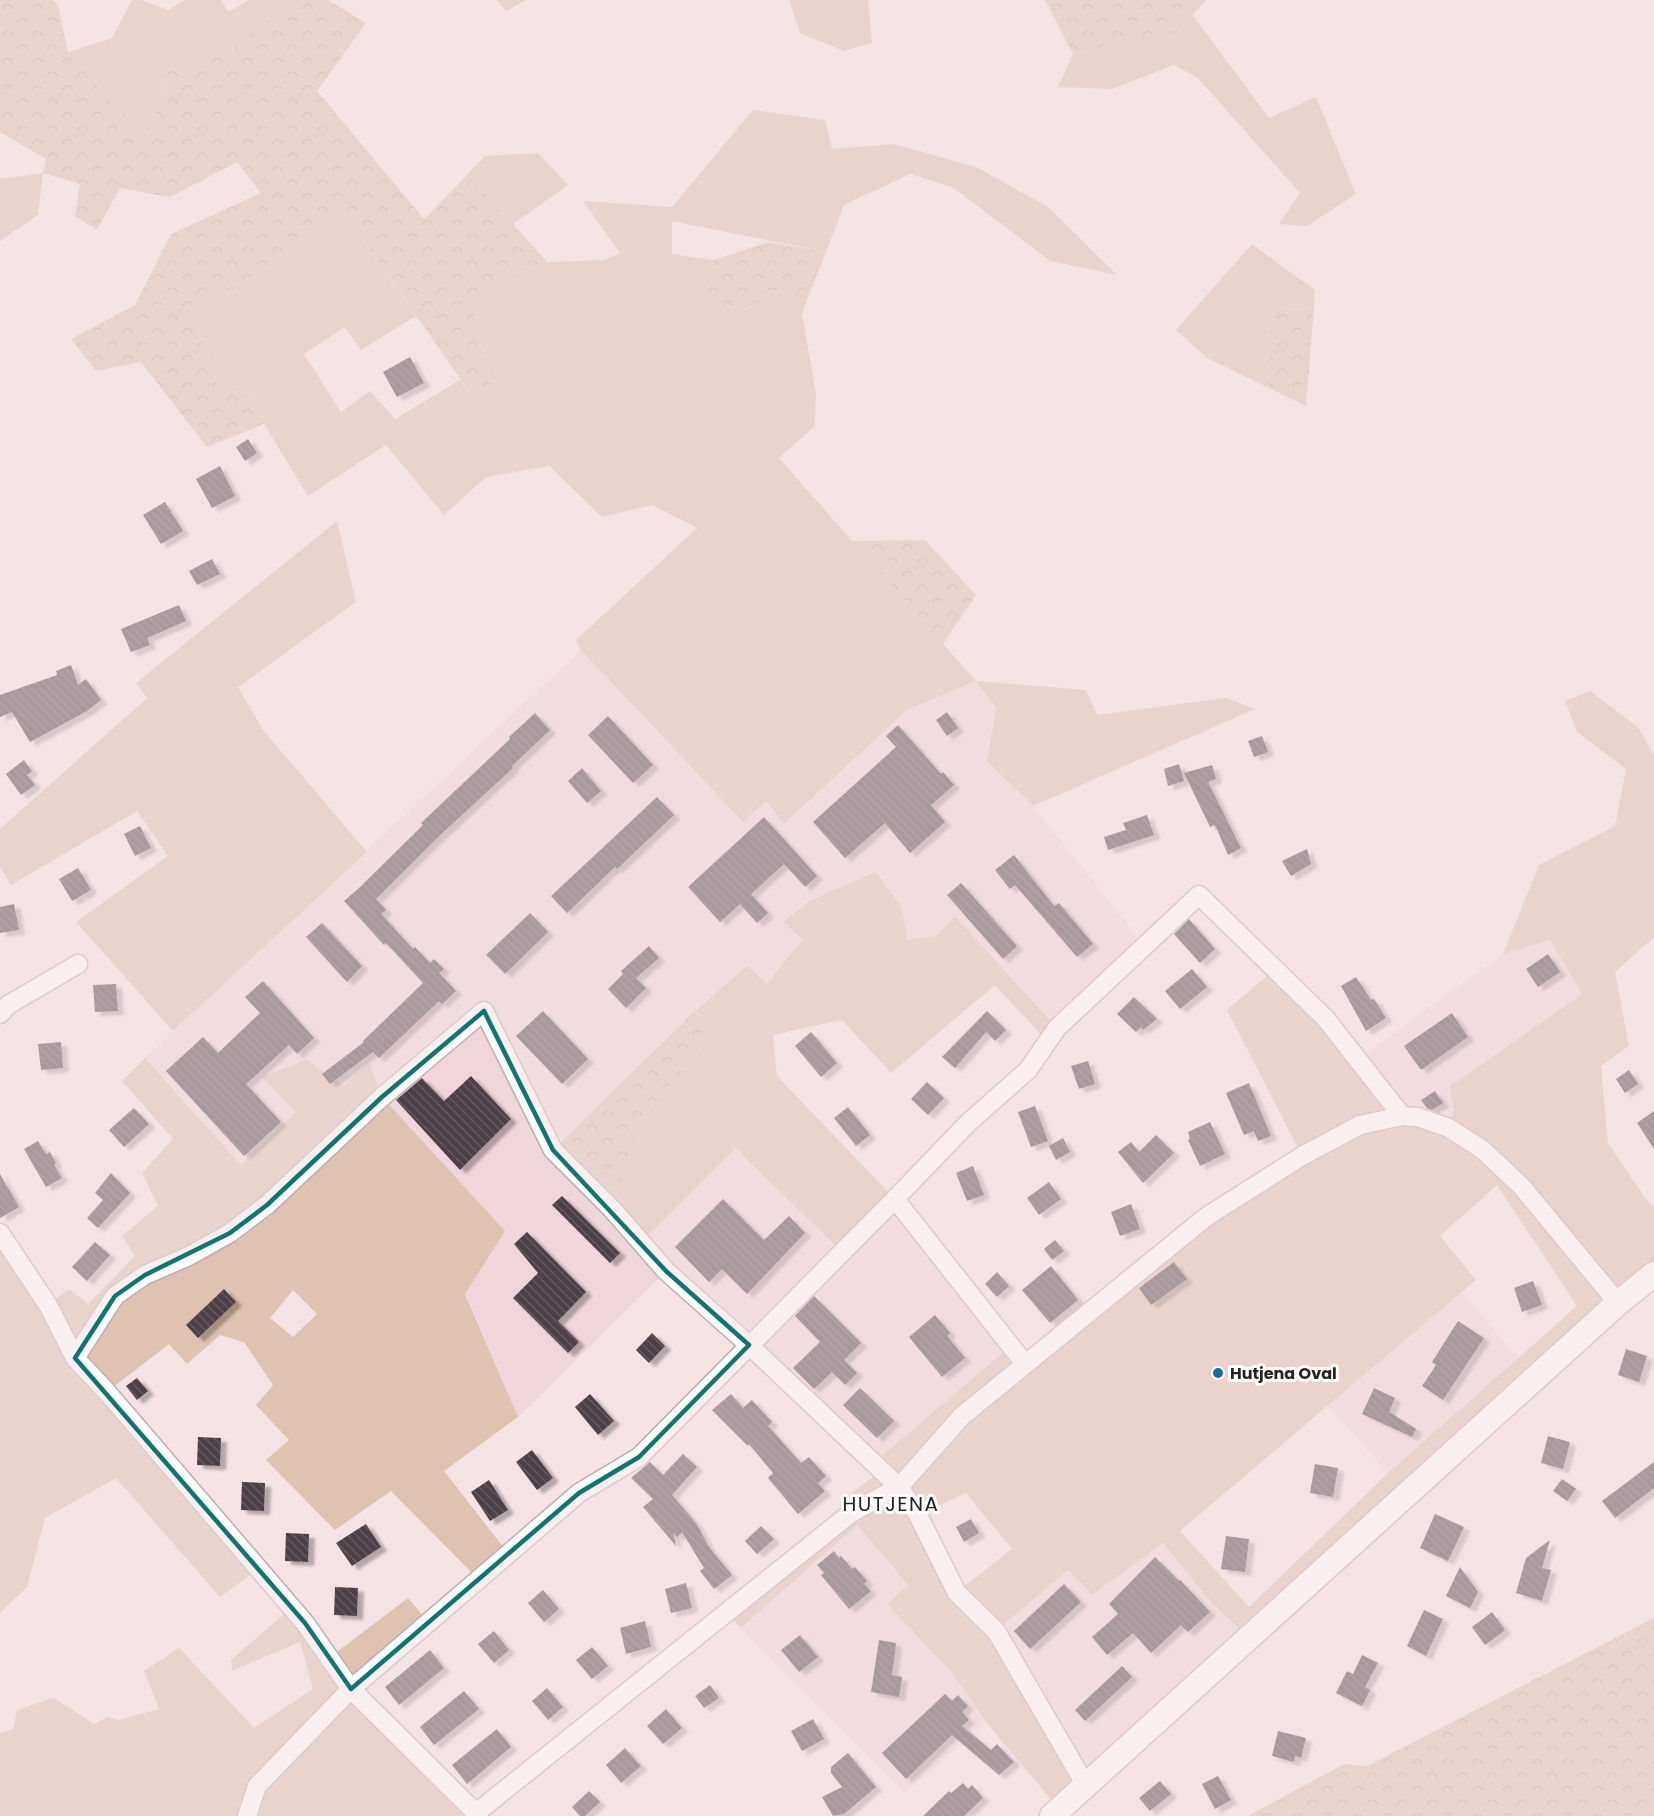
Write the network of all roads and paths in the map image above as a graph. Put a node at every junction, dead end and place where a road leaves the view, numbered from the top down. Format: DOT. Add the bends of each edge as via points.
graph roads {
  1 [pos="78,964"];
  2 [pos="0,1014"];
  3 [pos="1402,1116"];
  4 [pos="895,1199"];
  5 [pos="0,1233"];
  6 [pos="1654,1274"];
  7 [pos="1618,1303"];
  8 [pos="749,1345"];
  9 [pos="75,1358"];
  10 [pos="1025,1364"];
  11 [pos="899,1487"];
  12 [pos="351,1689"];
  13 [pos="1085,1784"];
  14 [pos="477,1815"];
  15 [pos="247,1816"];
  16 [pos="1052,1816"];
  1 -- 2 [label="street" via="8,1005"];
  3 -- 4 [label="street" via="1326,1019 1199,895 1057,1028 1028,1070 968,1123"];
  3 -- 7 [label="street" via="1449,1128 1483,1150 1522,1187"];
  3 -- 10 [label="street" via="1360,1125 1206,1216"];
  4 -- 8 [label="street"];
  4 -- 10 [label="street"];
  5 -- 9 [label="street" via="48,1305"];
  6 -- 7 [label="main road"];
  7 -- 13 [label="main road"];
  8 -- 9 [label="street" via="666,1271 553,1150 484,1011 382,1097 267,1205 230,1233 145,1275 115,1296"];
  8 -- 11 [label="street"];
  8 -- 12 [label="street" via="639,1457 579,1493"];
  9 -- 12 [label="street" via="305,1623"];
  10 -- 11 [label="street" via="962,1416"];
  11 -- 13 [label="street" via="918,1515 957,1593 996,1631"];
  11 -- 14 [label="street" via="851,1513"];
  12 -- 14 [label="street"];
  12 -- 15 [label="street" via="257,1786"];
  13 -- 16 [label="main road"];
}
